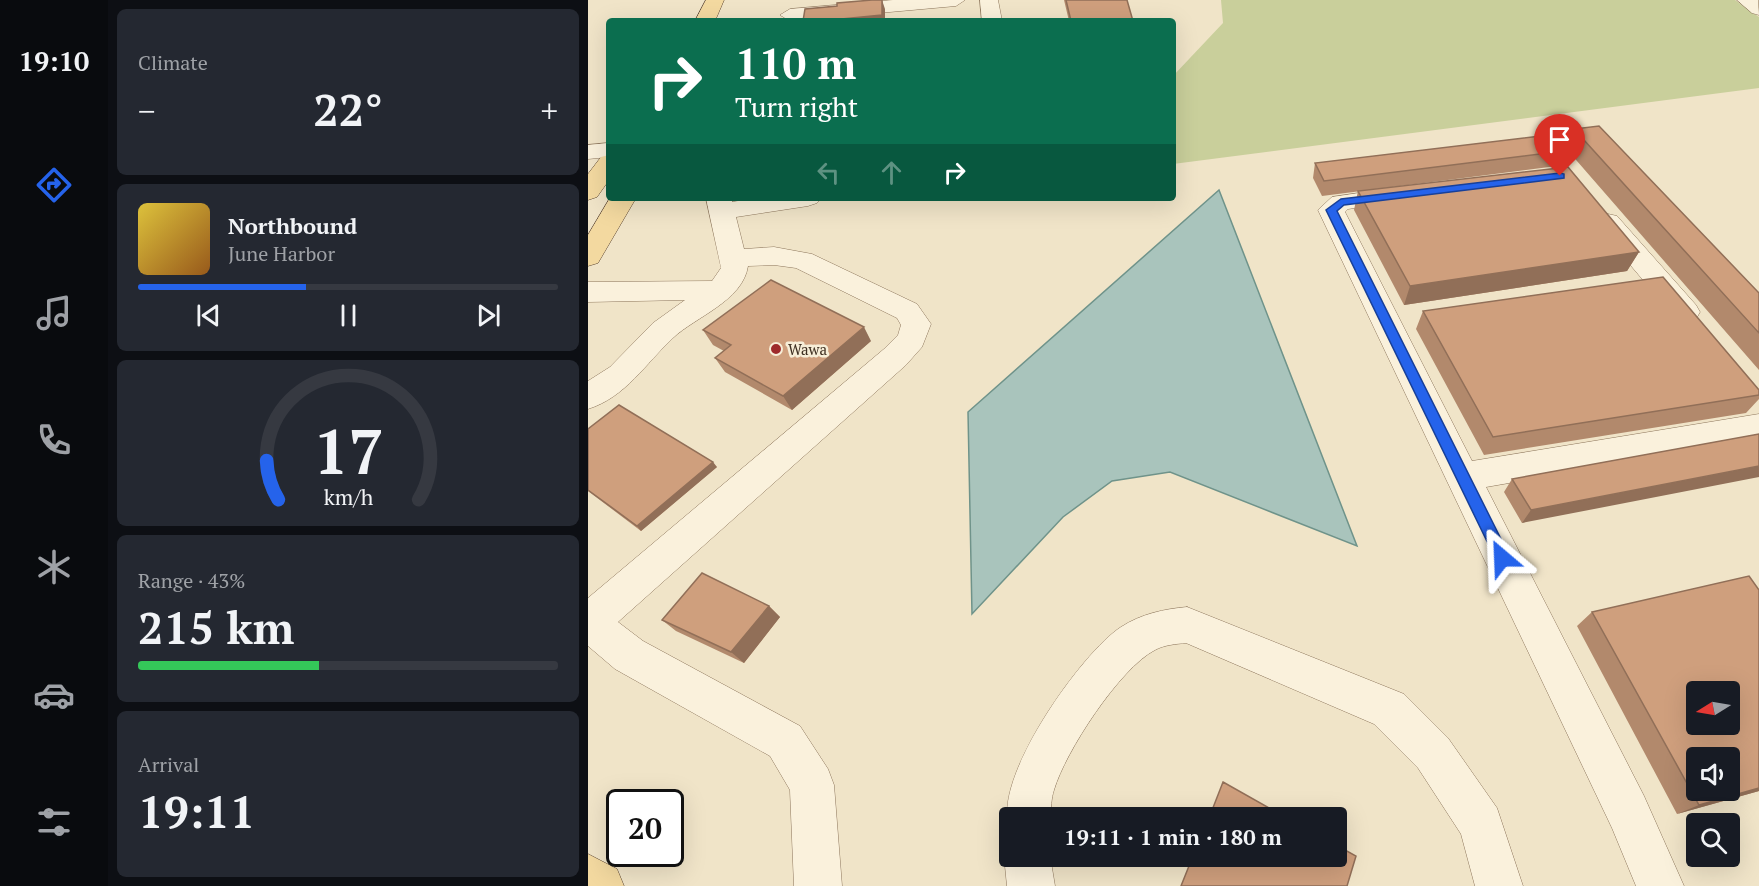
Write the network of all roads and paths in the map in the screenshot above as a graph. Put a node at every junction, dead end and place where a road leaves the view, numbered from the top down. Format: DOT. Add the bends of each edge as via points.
graph roads {
  1 [pos="715,0"];
  2 [pos="848,0"];
  3 [pos="956,0"];
  4 [pos="989,0"];
  5 [pos="1746,0"];
  6 [pos="1759,9"];
  7 [pos="792,10"];
  8 [pos="706,18"];
  9 [pos="992,18"];
  10 [pos="606,150"];
  11 [pos="588,152"];
  12 [pos="606,166"];
  13 [pos="588,192"];
  14 [pos="1422,192"];
  15 [pos="1590,200"];
  16 [pos="621,201"];
  17 [pos="771,201"];
  18 [pos="721,205"];
  19 [pos="588,257"];
  20 [pos="733,258"];
  21 [pos="719,290"];
  22 [pos="588,292"];
  23 [pos="1705,335"];
  24 [pos="588,398"];
  25 [pos="1759,427"];
  26 [pos="1462,477"];
  27 [pos="589,622"];
  28 [pos="1029,807"];
  29 [pos="1028,867"];
  30 [pos="588,877"];
  31 [pos="600,886"];
  32 [pos="818,886"];
  33 [pos="1031,886"];
  34 [pos="1499,886"];
  35 [pos="1660,886"];
  1 -- 8 [label="main road"];
  2 -- 7 [label="street"];
  3 -- 7 [label="street"];
  4 -- 9 [label="street"];
  5 -- 6 [label="street"];
  10 -- 11 [label="street"];
  12 -- 13 [label="main road"];
  14 -- 26 [label="street" via="1341,202 1331,210"];
  15 -- 23 [label="street"];
  16 -- 19 [label="main road"];
  17 -- 18 [label="street"];
  18 -- 20 [label="street"];
  20 -- 21 [label="street" via="735,268"];
  20 -- 27 [label="street" via="774,256 802,260 907,311 915,324 912,339"];
  21 -- 22 [label="street"];
  21 -- 24 [label="street" via="663,330 621,375"];
  25 -- 26 [label="street"];
  26 -- 35 [label="street" via="1628,812"];
  27 -- 32 [label="street" via="629,655 785,741 812,785"];
  28 -- 34 [label="street" via="1032,788 1054,745 1104,667 1133,640 1161,627 1187,625 1389,710 1433,753 1481,824"];
  29 -- 33 [label="street"];
  30 -- 31 [label="main road"];
}
